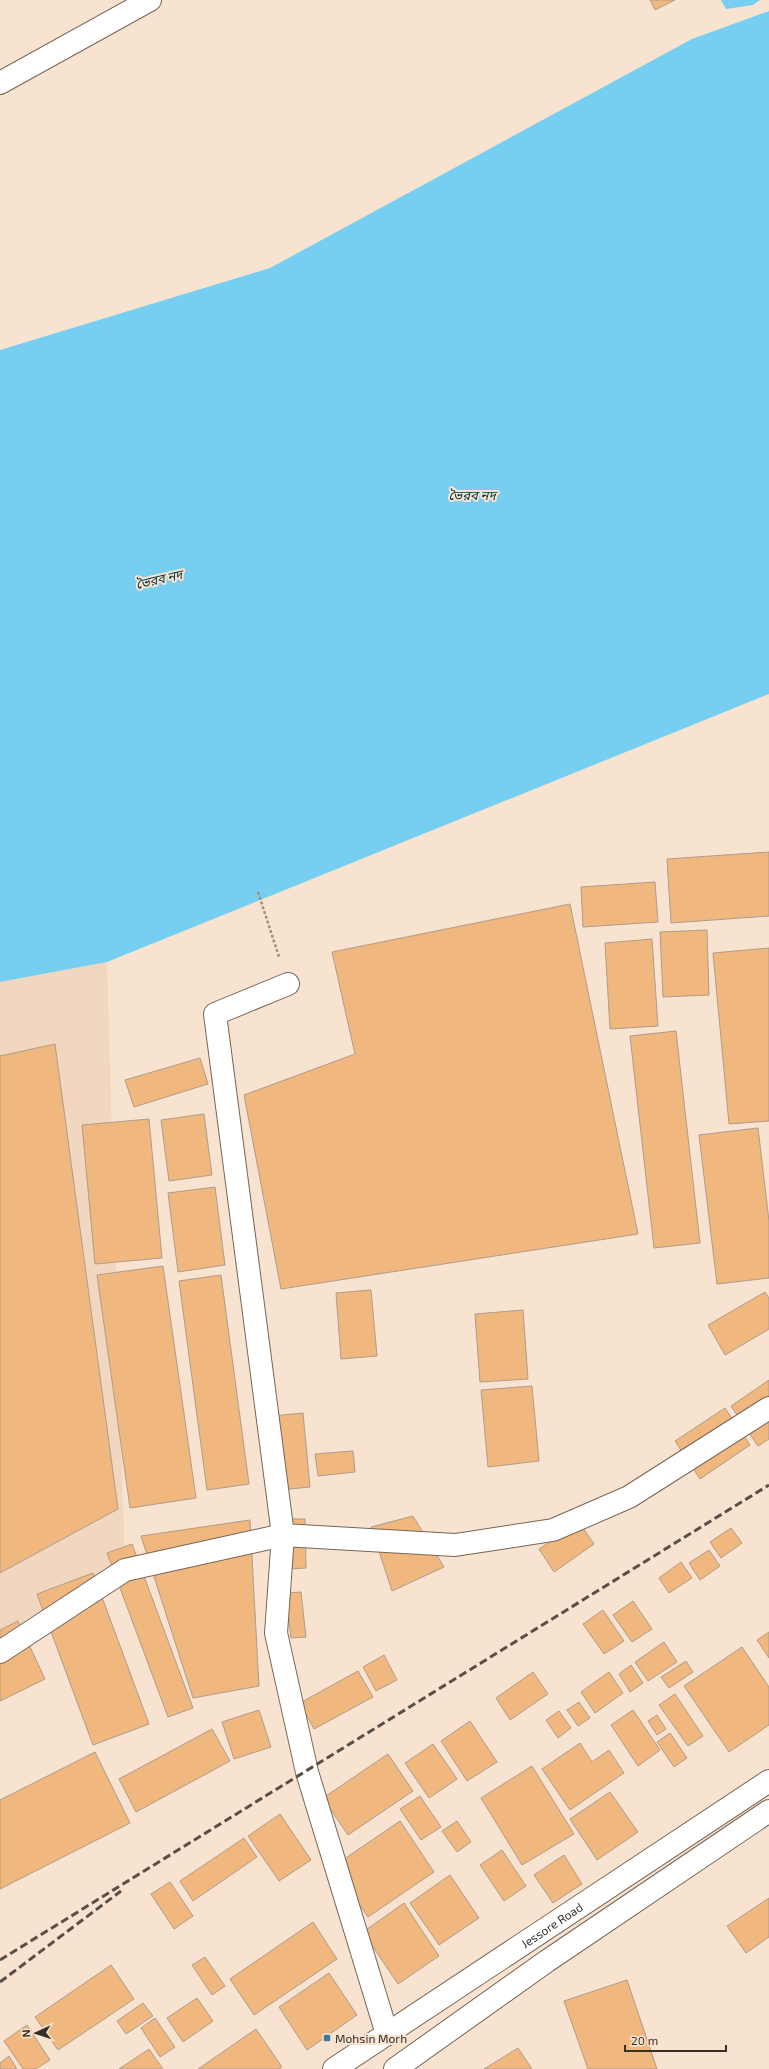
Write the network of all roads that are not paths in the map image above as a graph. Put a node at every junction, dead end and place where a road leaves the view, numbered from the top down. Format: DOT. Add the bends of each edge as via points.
graph roads {
  1 [pos="150,0"];
  2 [pos="0,83"];
  3 [pos="288,984"];
  4 [pos="769,1408"];
  5 [pos="283,1535"];
  6 [pos="1,1650"];
  7 [pos="769,1781"];
  8 [pos="769,1811"];
  9 [pos="387,2034"];
  10 [pos="334,2069"];
  11 [pos="395,2069"];
  1 -- 2 [label="main road"];
  3 -- 5 [label="main road" via="215,1014"];
  4 -- 5 [label="main road" via="629,1497 553,1530 455,1545"];
  5 -- 6 [label="main road" via="125,1570"];
  5 -- 9 [label="main road" via="276,1633 307,1772"];
  7 -- 9 [label="main road, Jessore Road"];
  8 -- 11 [label="main road" via="547,1960"];
  9 -- 10 [label="main road, Jessore Road"];
}
